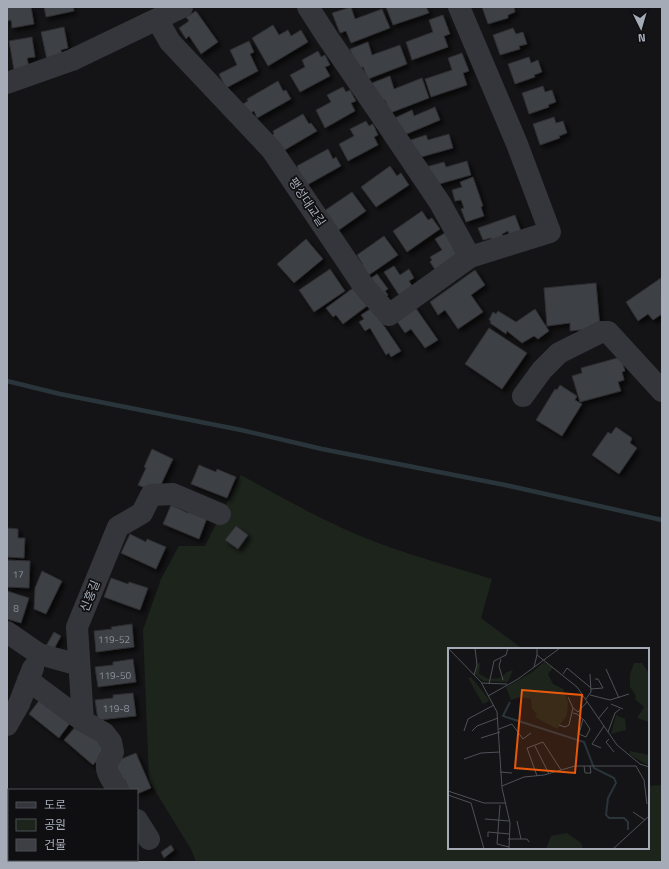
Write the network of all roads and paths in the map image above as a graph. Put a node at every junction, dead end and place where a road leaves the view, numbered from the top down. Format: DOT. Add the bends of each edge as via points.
graph roads {
  1 [pos="182,7"];
  2 [pos="308,7"];
  3 [pos="459,7"];
  4 [pos="157,19"];
  5 [pos="8,80"];
  6 [pos="470,257"];
  7 [pos="662,391"];
  8 [pos="523,396"];
  9 [pos="220,514"];
  10 [pos="7,632"];
  11 [pos="38,654"];
  12 [pos="79,665"];
  13 [pos="28,680"];
  14 [pos="83,721"];
  15 [pos="7,725"];
  16 [pos="117,789"];
  17 [pos="138,822"];
  18 [pos="149,839"];
  1 -- 4 [label="street"];
  2 -- 6 [label="street" via="440,203"];
  3 -- 6 [label="street, 팽성대교길" via="517,144 550,232"];
  4 -- 5 [label="street" via="72,60"];
  4 -- 6 [label="street, 팽성대교길" via="170,42 272,150 363,285 389,315"];
  7 -- 8 [label="street" via="608,332 601,332 559,352"];
  9 -- 12 [label="street, 신흥길" via="173,494 151,495 142,513 118,527 77,627"];
  10 -- 11 [label="street"];
  11 -- 12 [label="street"];
  11 -- 13 [label="street"];
  12 -- 14 [label="street, 신흥길"];
  13 -- 14 [label="street"];
  13 -- 15 [label="street"];
  14 -- 16 [label="street" via="104,733 111,742 113,752 107,767"];
  17 -- 18 [label="street"];
}
